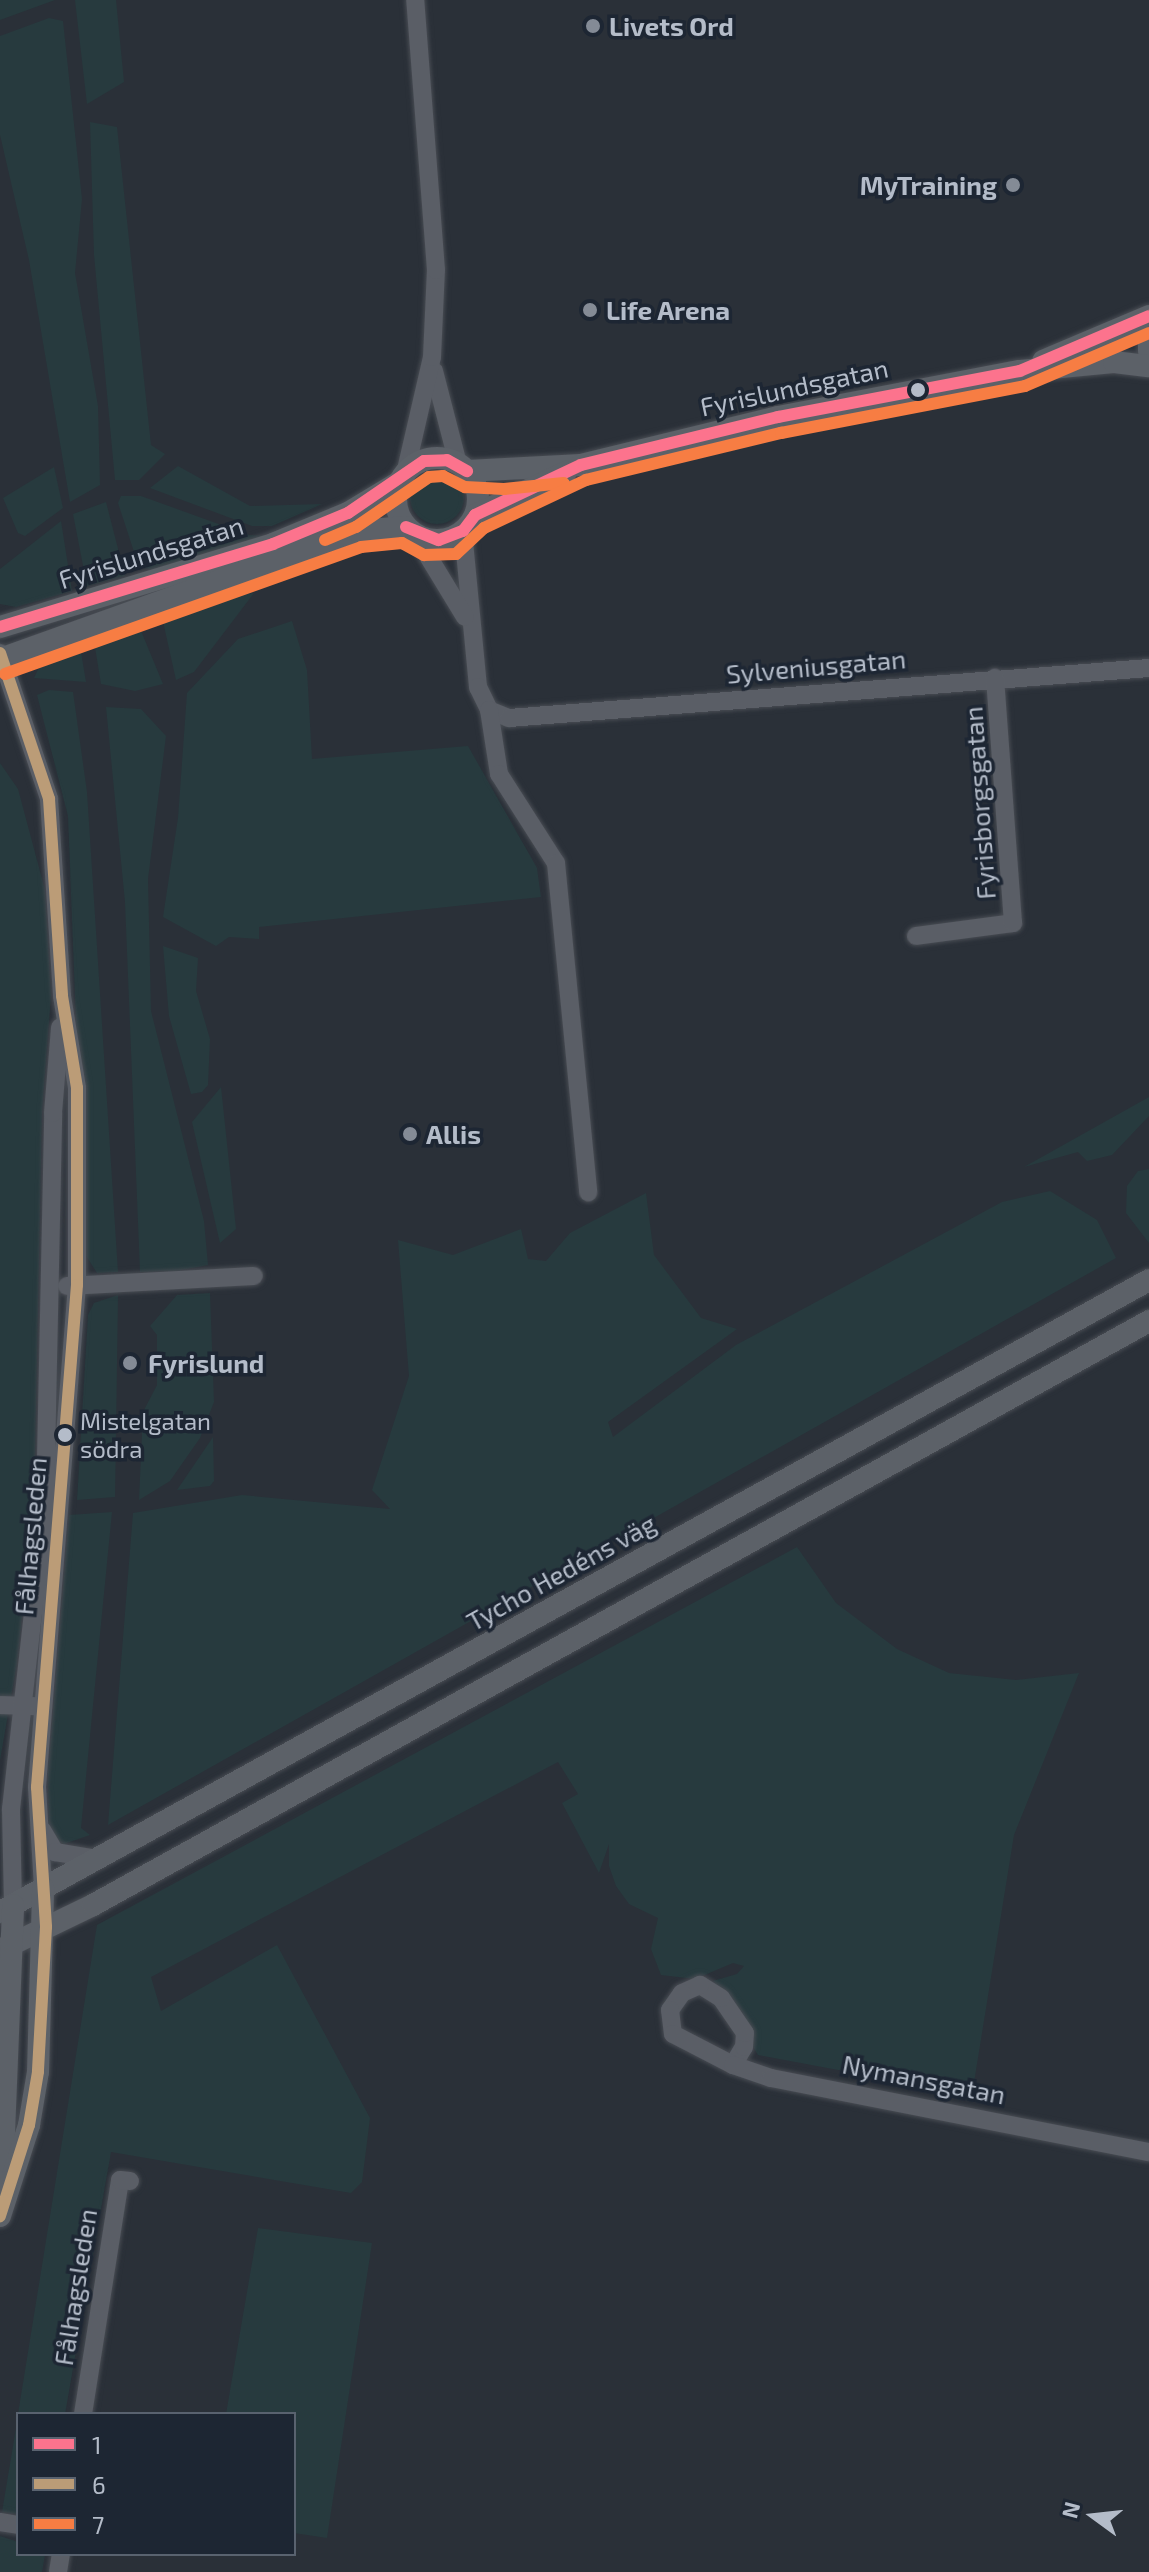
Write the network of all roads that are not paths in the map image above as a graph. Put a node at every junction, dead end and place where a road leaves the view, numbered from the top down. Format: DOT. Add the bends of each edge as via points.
graph roads {
  1 [pos="415,0"];
  2 [pos="1149,316"];
  3 [pos="1149,327"];
  4 [pos="1149,351"];
  5 [pos="432,357"];
  6 [pos="1149,366"];
  7 [pos="1020,371"];
  8 [pos="581,465"];
  9 [pos="462,467"];
  10 [pos="403,478"];
  11 [pos="469,523"];
  12 [pos="410,530"];
  13 [pos="471,626"];
  14 [pos="0,627"];
  15 [pos="1,657"];
  16 [pos="1149,668"];
  17 [pos="995,678"];
  18 [pos="489,710"];
  19 [pos="916,936"];
  20 [pos="62,996"];
  21 [pos="588,1192"];
  22 [pos="254,1276"];
  23 [pos="1149,1280"];
  24 [pos="77,1285"];
  25 [pos="52,1287"];
  26 [pos="1149,1321"];
  27 [pos="1149,1334"];
  28 [pos="1081,1358"];
  29 [pos="0,1705"];
  30 [pos="33,1706"];
  31 [pos="39,1822"];
  32 [pos="98,1859"];
  33 [pos="43,1888"];
  34 [pos="6,1908"];
  35 [pos="46,1927"];
  36 [pos="7,1946"];
  37 [pos="6,2031"];
  38 [pos="733,2065"];
  39 [pos="1149,2152"];
  40 [pos="130,2181"];
  41 [pos="0,2215"];
  42 [pos="83,2412"];
  1 -- 5 [label="street" via="436,270"];
  2 -- 7 [label="main road, Fyrislundsgatan"];
  3 -- 4 [label="main road"];
  5 -- 9 [label="street" via="446,433"];
  5 -- 10 [label="street"];
  6 -- 7 [label="main road, Fyrislundsgatan" via="1114,362"];
  7 -- 8 [label="main road, Fyrislundsgatan" via="778,417"];
  8 -- 9 [label="main road, Fyrislundsgatan"];
  8 -- 11 [label="main road, Fyrislundsgatan"];
  9 -- 10 [label="main road" via="424,461"];
  9 -- 11 [label="main road" via="478,492"];
  10 -- 12 [label="main road" via="396,504"];
  10 -- 14 [label="main road, Fyrislundsgatan" via="348,513 273,544"];
  11 -- 12 [label="main road" via="439,540"];
  11 -- 13 [label="street"];
  12 -- 13 [label="street"];
  12 -- 15 [label="main road, Fyrislundsgatan" via="358,531"];
  13 -- 18 [label="street" via="478,687"];
  15 -- 20 [label="street, Fålhagsleden" via="49,799"];
  16 -- 17 [label="street, Sylveniusgatan"];
  17 -- 18 [label="street, Sylveniusgatan" via="509,718"];
  17 -- 19 [label="street, Fyrisborgsgatan" via="1013,923"];
  18 -- 21 [label="street" via="499,774 556,863"];
  20 -- 24 [label="street, Fålhagsleden" via="77,1088"];
  20 -- 25 [label="street, Fålhagsleden" via="53,1113"];
  22 -- 24 [label="street"];
  23 -- 32 [label="main road, Tycho Hedéns väg"];
  24 -- 25 [label="street"];
  24 -- 30 [label="street, Fålhagsleden" via="63,1507"];
  25 -- 30 [label="street, Fålhagsleden"];
  26 -- 28 [label="main road"];
  27 -- 28 [label="main road"];
  28 -- 35 [label="main road"];
  29 -- 30 [label="street"];
  30 -- 31 [label="street, Fålhagsleden"];
  30 -- 34 [label="street, Fålhagsleden" via="11,1809"];
  31 -- 32 [label="street" via="55,1852"];
  31 -- 33 [label="street, Fålhagsleden"];
  32 -- 33 [label="main road, Tycho Hedéns väg"];
  33 -- 34 [label="main road, Tycho Hedéns väg"];
  33 -- 35 [label="main road, Fålhagsleden"];
  34 -- 36 [label="main road, Fålhagsleden"];
  35 -- 36 [label="main road"];
  35 -- 41 [label="main road, Fålhagsleden" via="38,2072 29,2125"];
  36 -- 37 [label="main road, Fålhagsleden"];
  37 -- 41 [label="main road, Fålhagsleden"];
  38 -- 38 [label="street, Nymansgatan" via="673,2034 670,2010 682,1993 700,1985 712,1988 745,2033"];
  38 -- 39 [label="street, Nymansgatan" via="771,2078"];
  40 -- 42 [label="street, Fålhagsleden" via="120,2180"];
}
